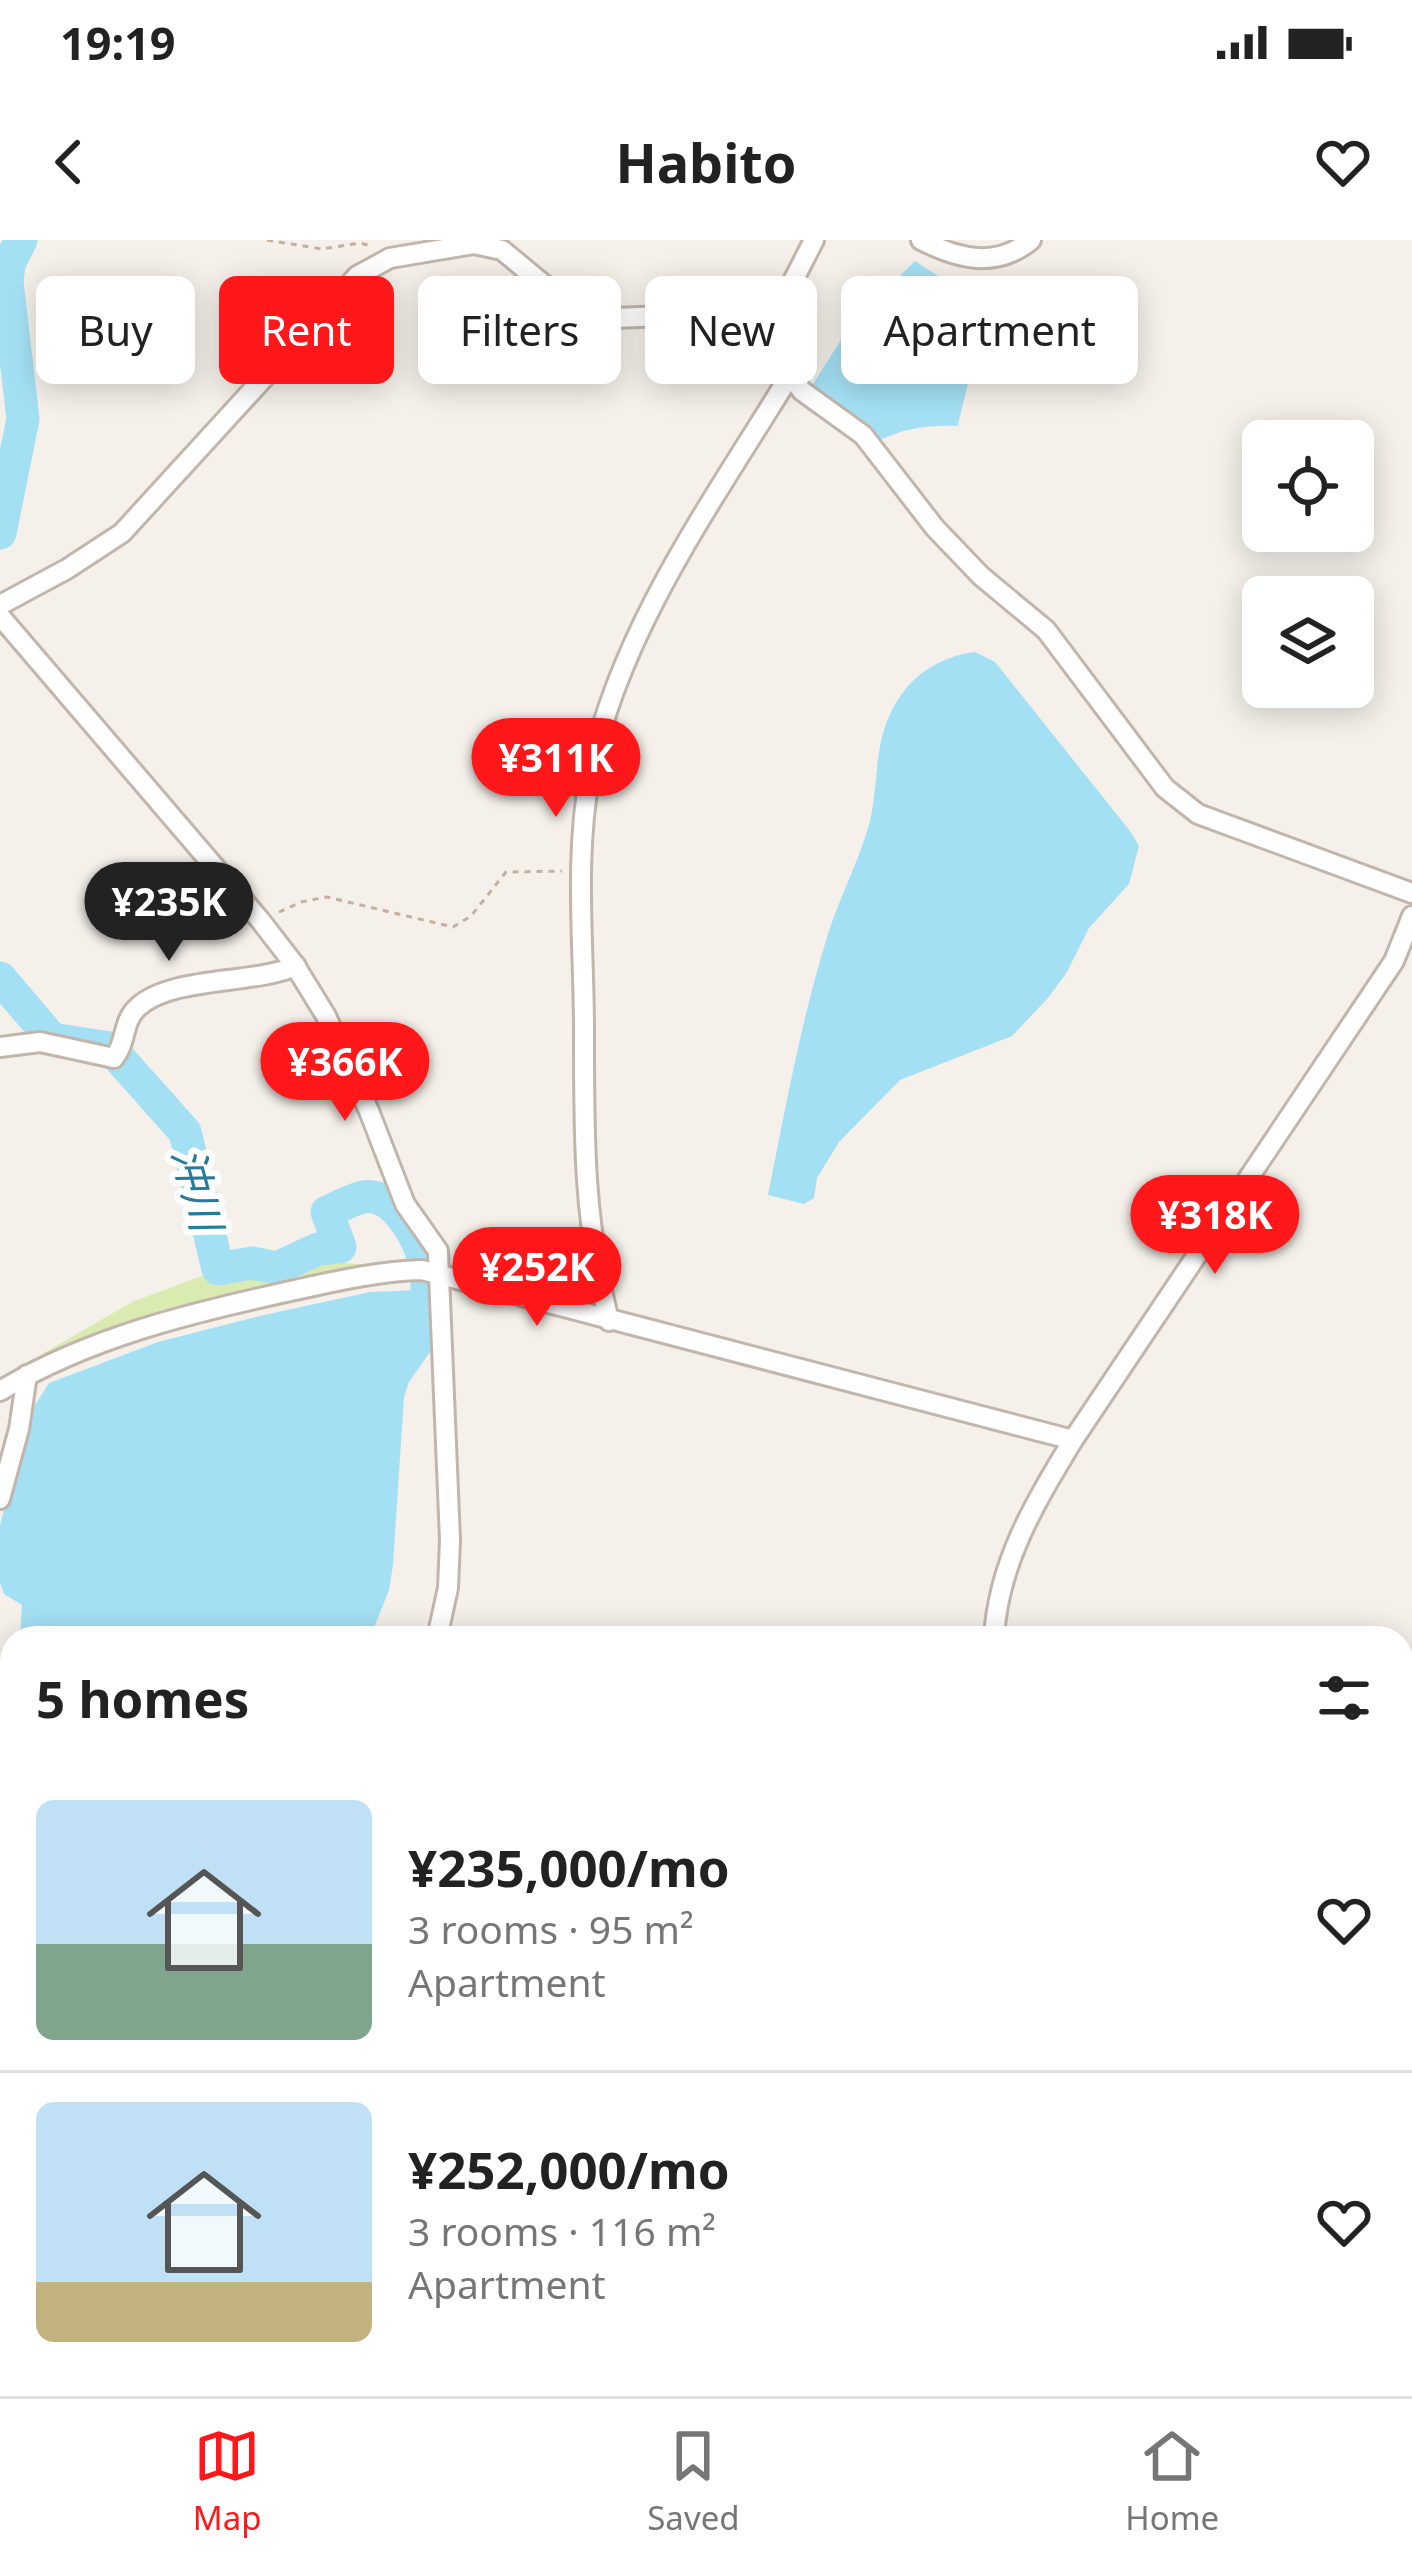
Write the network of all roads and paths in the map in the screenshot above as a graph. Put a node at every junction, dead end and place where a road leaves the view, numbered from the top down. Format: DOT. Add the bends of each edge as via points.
graph roads {
  1 [pos="267,240"];
  2 [pos="814,240"];
  3 [pos="921,240"];
  4 [pos="1031,240"];
  5 [pos="390,258"];
  6 [pos="796,276"];
  7 [pos="645,317"];
  8 [pos="784,384"];
  9 [pos="797,384"];
  10 [pos="0,605"];
  11 [pos="0,616"];
  12 [pos="582,873"];
  13 [pos="1412,892"];
  14 [pos="1412,916"];
  15 [pos="260,920"];
  16 [pos="296,966"];
  17 [pos="0,1047"];
  18 [pos="440,1274"];
  19 [pos="609,1321"];
  20 [pos="27,1375"];
  21 [pos="0,1391"];
  22 [pos="1073,1440"];
  23 [pos="0,1499"];
  24 [pos="440,1626"];
  25 [pos="996,1626"];
  1 -- 5 [label="path" via="322,249 359,243"];
  2 -- 6 [label="street"];
  3 -- 4 [label="street" via="986,260"];
  5 -- 7 [label="street" via="474,244 502,250 571,307"];
  5 -- 10 [label="street" via="357,276 122,533"];
  8 -- 12 [label="street" via="644,623 591,772"];
  9 -- 13 [label="street" via="862,435 934,528 1046,629 1165,788 1213,820"];
  11 -- 15 [label="street"];
  12 -- 15 [label="path" via="506,872 453,927 327,897"];
  12 -- 19 [label="street" via="586,1209"];
  14 -- 22 [label="street" via="1394,961"];
  15 -- 16 [label="street"];
  16 -- 17 [label="street" via="160,993 125,1024 118,1053 40,1042"];
  16 -- 18 [label="street" via="361,1092 405,1204 438,1251"];
  18 -- 19 [label="street"];
  18 -- 20 [label="street" via="405,1270 257,1298 99,1344"];
  18 -- 24 [label="street" via="450,1540"];
  19 -- 22 [label="street"];
  20 -- 21 [label="street"];
  20 -- 23 [label="street"];
  22 -- 25 [label="street" via="1010,1552"];
}
